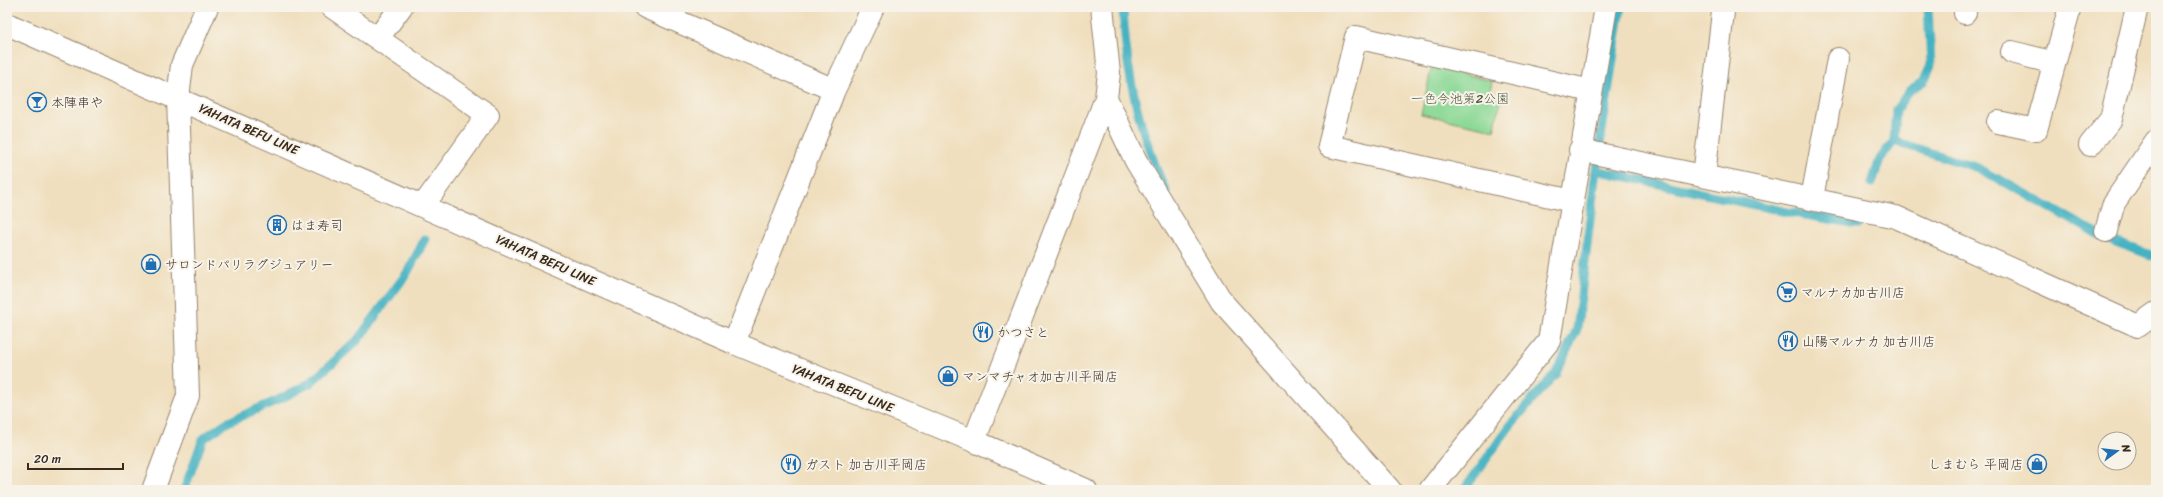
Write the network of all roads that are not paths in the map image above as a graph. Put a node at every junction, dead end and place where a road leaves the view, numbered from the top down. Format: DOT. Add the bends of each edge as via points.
graph roads {
  1 [pos="207,7"];
  2 [pos="332,7"];
  3 [pos="401,7"];
  4 [pos="645,7"];
  5 [pos="873,7"];
  6 [pos="1102,7"];
  7 [pos="1606,7"];
  8 [pos="2070,7"];
  9 [pos="2137,7"];
  10 [pos="1724,12"];
  11 [pos="7,24"];
  12 [pos="378,38"];
  13 [pos="2012,52"];
  14 [pos="1838,59"];
  15 [pos="2054,63"];
  16 [pos="834,90"];
  17 [pos="1591,91"];
  18 [pos="178,98"];
  19 [pos="1106,98"];
  20 [pos="1998,122"];
  21 [pos="2156,142"];
  22 [pos="2090,145"];
  23 [pos="1580,150"];
  24 [pos="1704,176"];
  25 [pos="1812,198"];
  26 [pos="1572,201"];
  27 [pos="423,206"];
  28 [pos="2106,231"];
  29 [pos="2156,313"];
  30 [pos="734,343"];
  31 [pos="974,441"];
  32 [pos="153,490"];
  33 [pos="1086,490"];
  34 [pos="1390,490"];
  35 [pos="1430,490"];
  1 -- 18 [label="street" via="182,65"];
  2 -- 12 [label="street"];
  3 -- 12 [label="street"];
  4 -- 16 [label="street"];
  5 -- 16 [label="street"];
  6 -- 19 [label="street" via="1109,73"];
  7 -- 17 [label="street"];
  8 -- 15 [label="street"];
  9 -- 22 [label="street" via="2111,119"];
  10 -- 24 [label="street"];
  11 -- 18 [label="street, YAHATA BEFU LINE"];
  12 -- 27 [label="street" via="488,115"];
  13 -- 15 [label="street"];
  14 -- 25 [label="street"];
  15 -- 20 [label="street" via="2036,130"];
  16 -- 30 [label="street"];
  17 -- 23 [label="street"];
  17 -- 26 [label="street" via="1356,36 1329,146"];
  18 -- 27 [label="street, YAHATA BEFU LINE"];
  18 -- 32 [label="street" via="188,396"];
  19 -- 31 [label="street"];
  19 -- 34 [label="street" via="1136,161 1222,302"];
  21 -- 28 [label="street" via="2114,203"];
  23 -- 24 [label="street"];
  23 -- 26 [label="street"];
  24 -- 25 [label="street"];
  25 -- 29 [label="street" via="1896,217 2138,326"];
  26 -- 35 [label="street" via="1549,341"];
  27 -- 30 [label="street, YAHATA BEFU LINE"];
  30 -- 31 [label="street, YAHATA BEFU LINE"];
  31 -- 33 [label="street, YAHATA BEFU LINE"];
}
